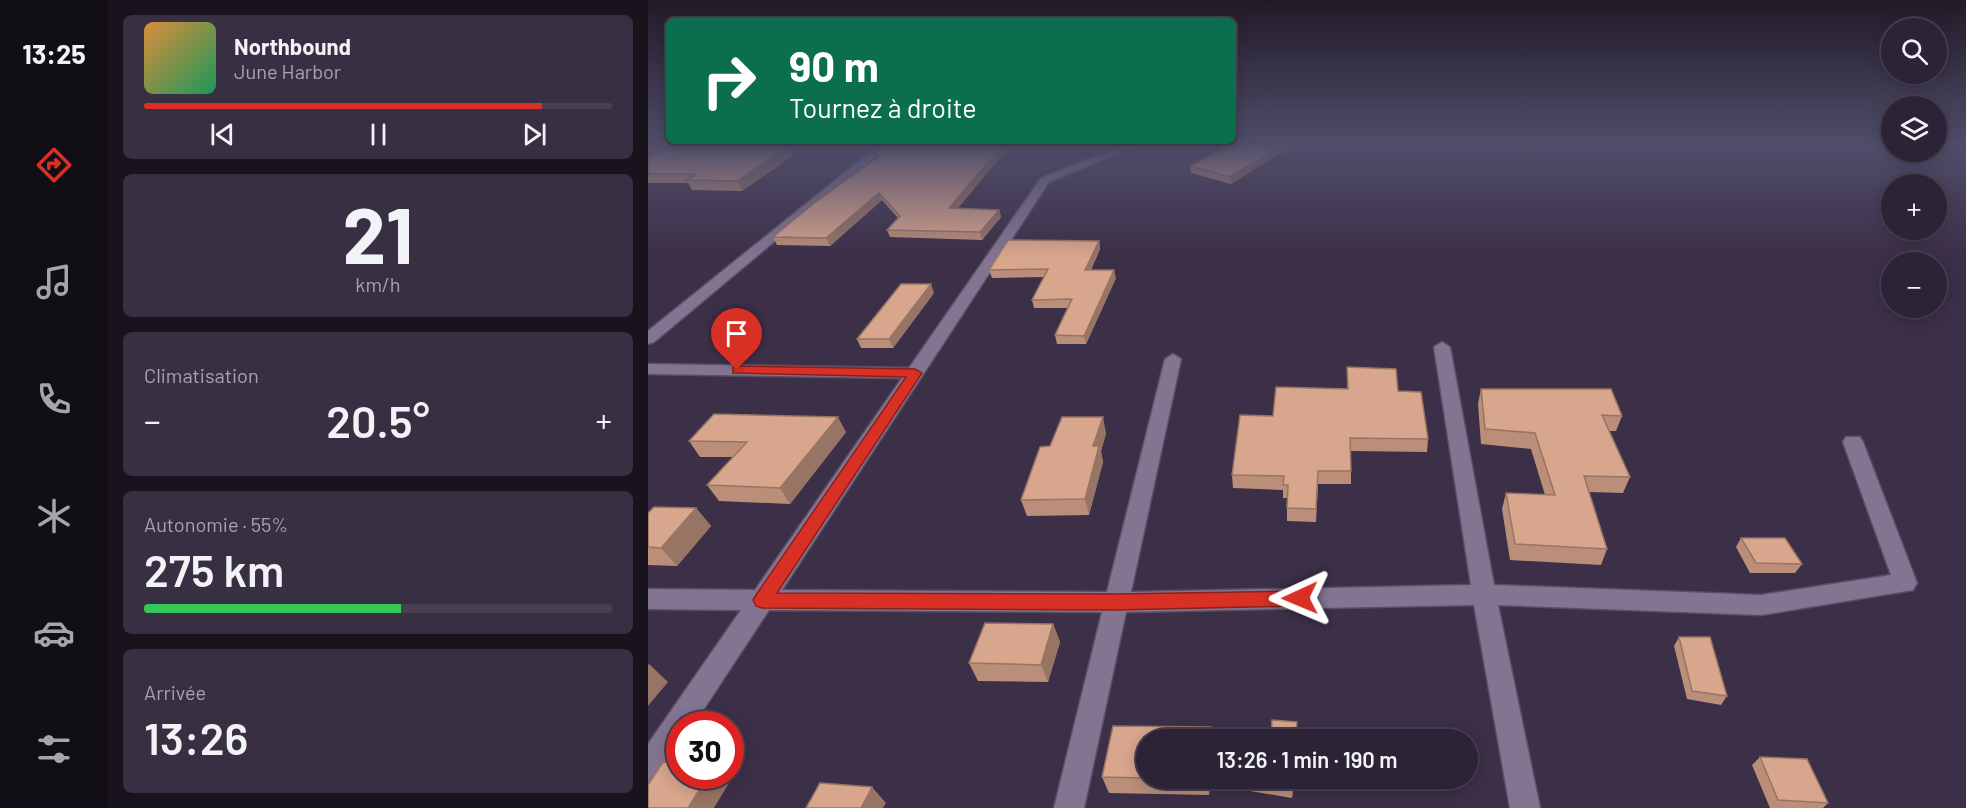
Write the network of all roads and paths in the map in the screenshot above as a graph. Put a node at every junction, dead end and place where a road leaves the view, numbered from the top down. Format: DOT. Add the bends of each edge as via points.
graph roads {
  1 [pos="839,183"];
  2 [pos="1043,183"];
  3 [pos="648,339"];
  4 [pos="1442,346"];
  5 [pos="1173,359"];
  6 [pos="648,369"];
  7 [pos="915,373"];
  8 [pos="1853,442"];
  9 [pos="1484,595"];
  10 [pos="648,599"];
  11 [pos="762,600"];
  12 [pos="1116,602"];
  13 [pos="648,769"];
  14 [pos="1069,808"];
  15 [pos="1525,808"];
  1 -- 3 [label="street"];
  2 -- 7 [label="street"];
  4 -- 9 [label="street"];
  5 -- 12 [label="street"];
  6 -- 7 [label="street"];
  7 -- 11 [label="street"];
  8 -- 9 [label="street" via="1905,583 1761,605"];
  9 -- 12 [label="street"];
  9 -- 15 [label="street"];
  10 -- 11 [label="street"];
  11 -- 12 [label="street"];
  11 -- 13 [label="street"];
  12 -- 14 [label="street"];
}
